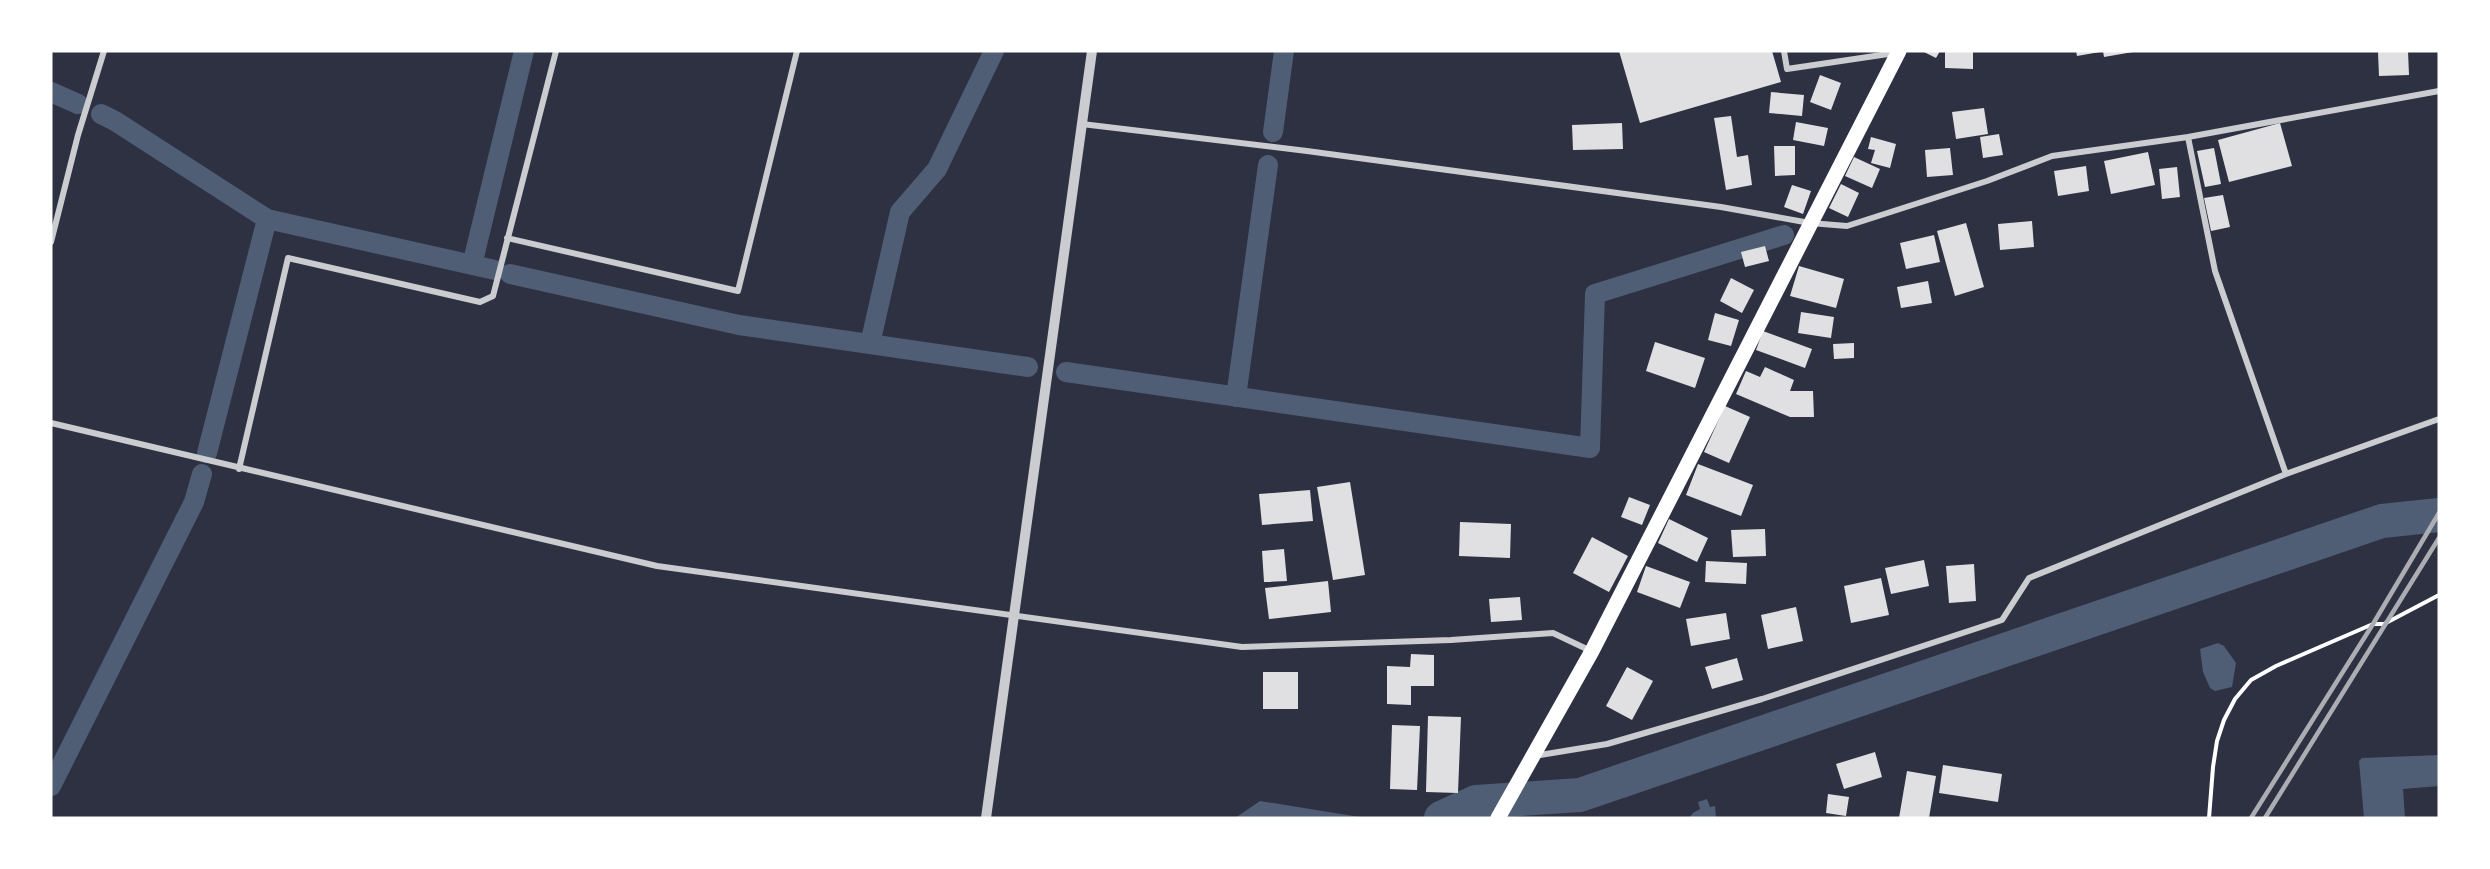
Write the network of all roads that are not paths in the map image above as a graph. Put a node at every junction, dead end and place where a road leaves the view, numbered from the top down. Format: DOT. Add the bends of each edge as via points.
graph roads {
  1 [pos="104,51"];
  2 [pos="556,51"];
  3 [pos="797,51"];
  4 [pos="1092,51"];
  5 [pos="1784,51"];
  6 [pos="1899,52"];
  7 [pos="2439,91"];
  8 [pos="1082,124"];
  9 [pos="2188,137"];
  10 [pos="1810,223"];
  11 [pos="507,238"];
  12 [pos="51,242"];
  13 [pos="2439,419"];
  14 [pos="51,423"];
  15 [pos="239,469"];
  16 [pos="2286,474"];
  17 [pos="1013,616"];
  18 [pos="1592,651"];
  19 [pos="1532,757"];
  20 [pos="986,818"];
  21 [pos="1498,818"];
  1 -- 12 [label="street"];
  2 -- 11 [label="street"];
  3 -- 11 [label="street" via="738,291"];
  4 -- 8 [label="street"];
  5 -- 6 [label="street" via="1787,69"];
  6 -- 10 [label="main road"];
  7 -- 9 [label="street"];
  8 -- 10 [label="street" via="1721,207"];
  8 -- 17 [label="street"];
  9 -- 10 [label="street" via="2052,156 1847,226"];
  9 -- 16 [label="street" via="2215,271"];
  10 -- 18 [label="main road"];
  11 -- 15 [label="street" via="493,296 480,302 288,258"];
  13 -- 16 [label="street"];
  14 -- 15 [label="street"];
  15 -- 17 [label="street" via="657,566"];
  16 -- 19 [label="street" via="2029,578 2002,620 1751,702 1607,744"];
  17 -- 18 [label="street" via="1242,647 1553,633"];
  17 -- 20 [label="street"];
  18 -- 19 [label="main road"];
  19 -- 21 [label="main road"];
}
